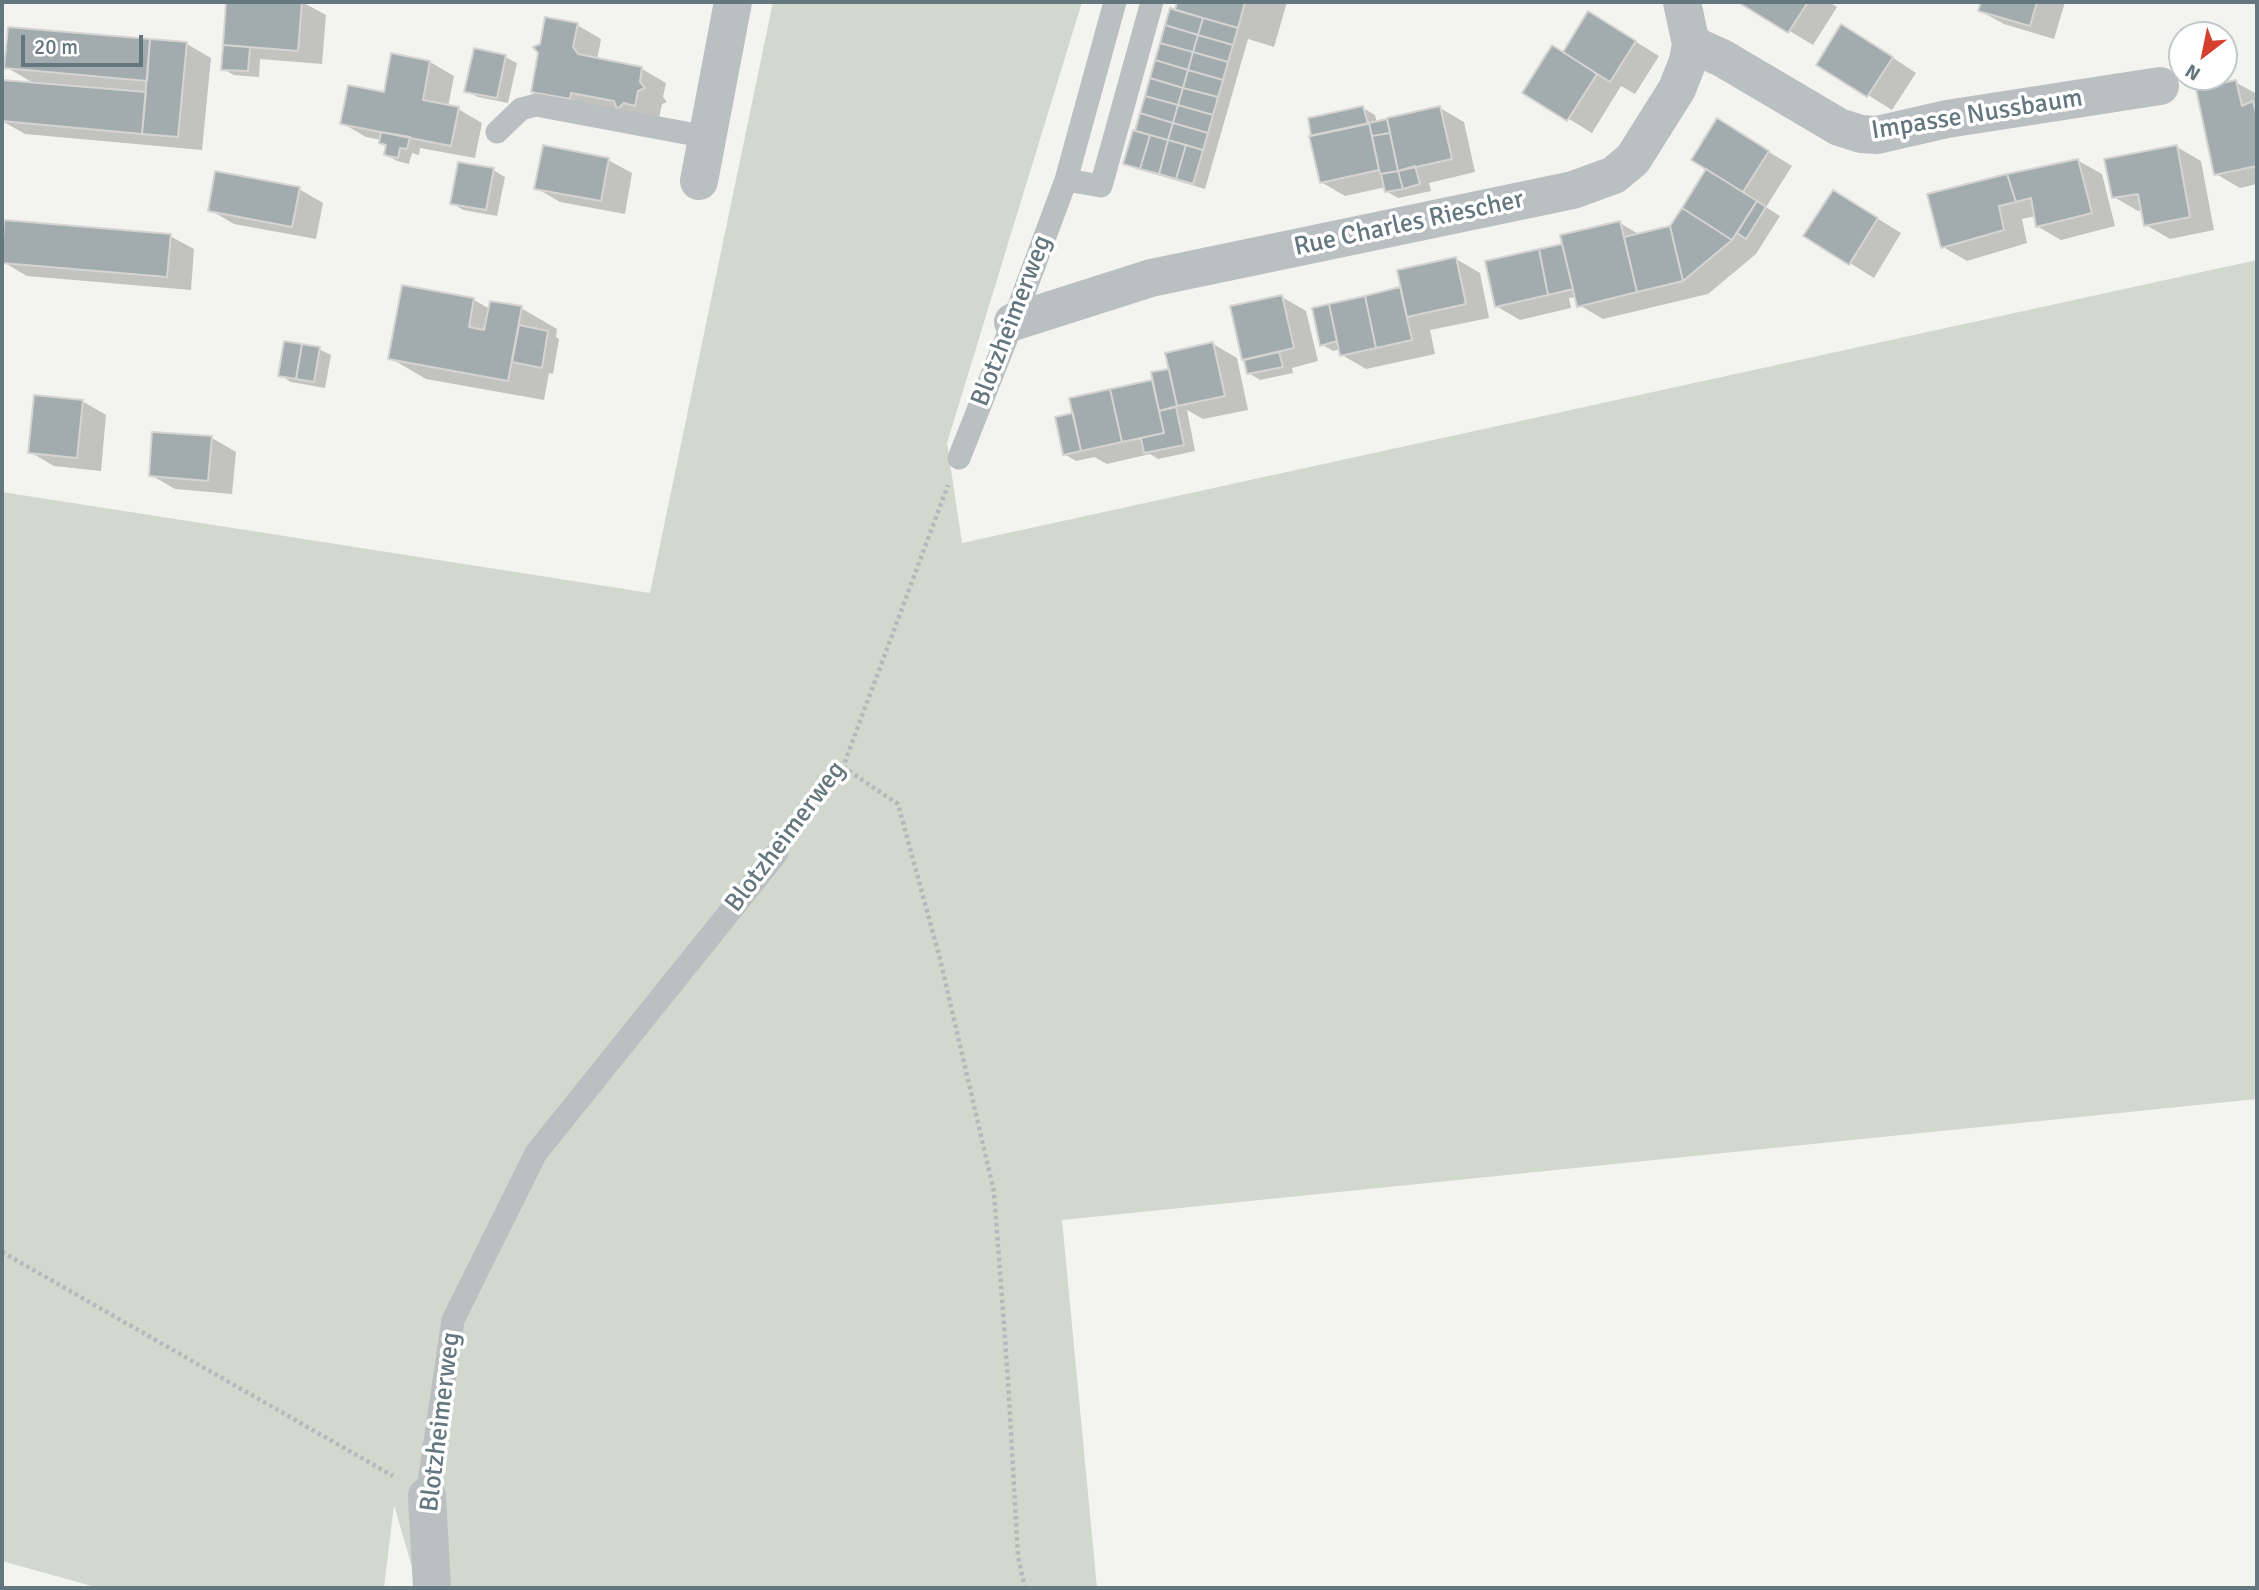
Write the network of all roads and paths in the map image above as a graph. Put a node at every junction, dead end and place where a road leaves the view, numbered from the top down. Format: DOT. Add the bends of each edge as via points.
graph roads {
  1 [pos="733,2"];
  2 [pos="1115,2"];
  3 [pos="1152,2"];
  4 [pos="1682,2"];
  5 [pos="1691,44"];
  6 [pos="2160,86"];
  7 [pos="498,132"];
  8 [pos="707,137"];
  9 [pos="1066,180"];
  10 [pos="699,181"];
  11 [pos="1013,322"];
  12 [pos="959,458"];
  13 [pos="843,767"];
  14 [pos="778,853"];
  15 [pos="2,1252"];
  16 [pos="427,1496"];
  17 [pos="432,1588"];
  18 [pos="1025,1588"];
  1 -- 8 [label="street"];
  2 -- 9 [label="lane, Blotzheimerweg"];
  3 -- 9 [label="lane" via="1101,186"];
  4 -- 5 [label="street, Rue Charles Riescher"];
  5 -- 6 [label="street, Impasse Nussbaum" via="1839,127 1861,134 1877,135 1947,119"];
  5 -- 11 [label="street, Rue Charles Riescher" via="1677,89 1633,159 1614,174 1573,190 1151,278"];
  7 -- 8 [label="lane" via="521,110 536,104"];
  8 -- 10 [label="street"];
  9 -- 11 [label="lane, Blotzheimerweg"];
  11 -- 12 [label="lane, Blotzheimerweg"];
  12 -- 13 [label="path, Blotzheimerweg"];
  13 -- 14 [label="path, Blotzheimerweg"];
  13 -- 18 [label="path" via="898,804 940,959 994,1192 1018,1557"];
  14 -- 16 [label="lane, Blotzheimerweg" via="536,1153 453,1320"];
  15 -- 16 [label="path"];
  16 -- 17 [label="street, Blotzheimerweg"];
}
